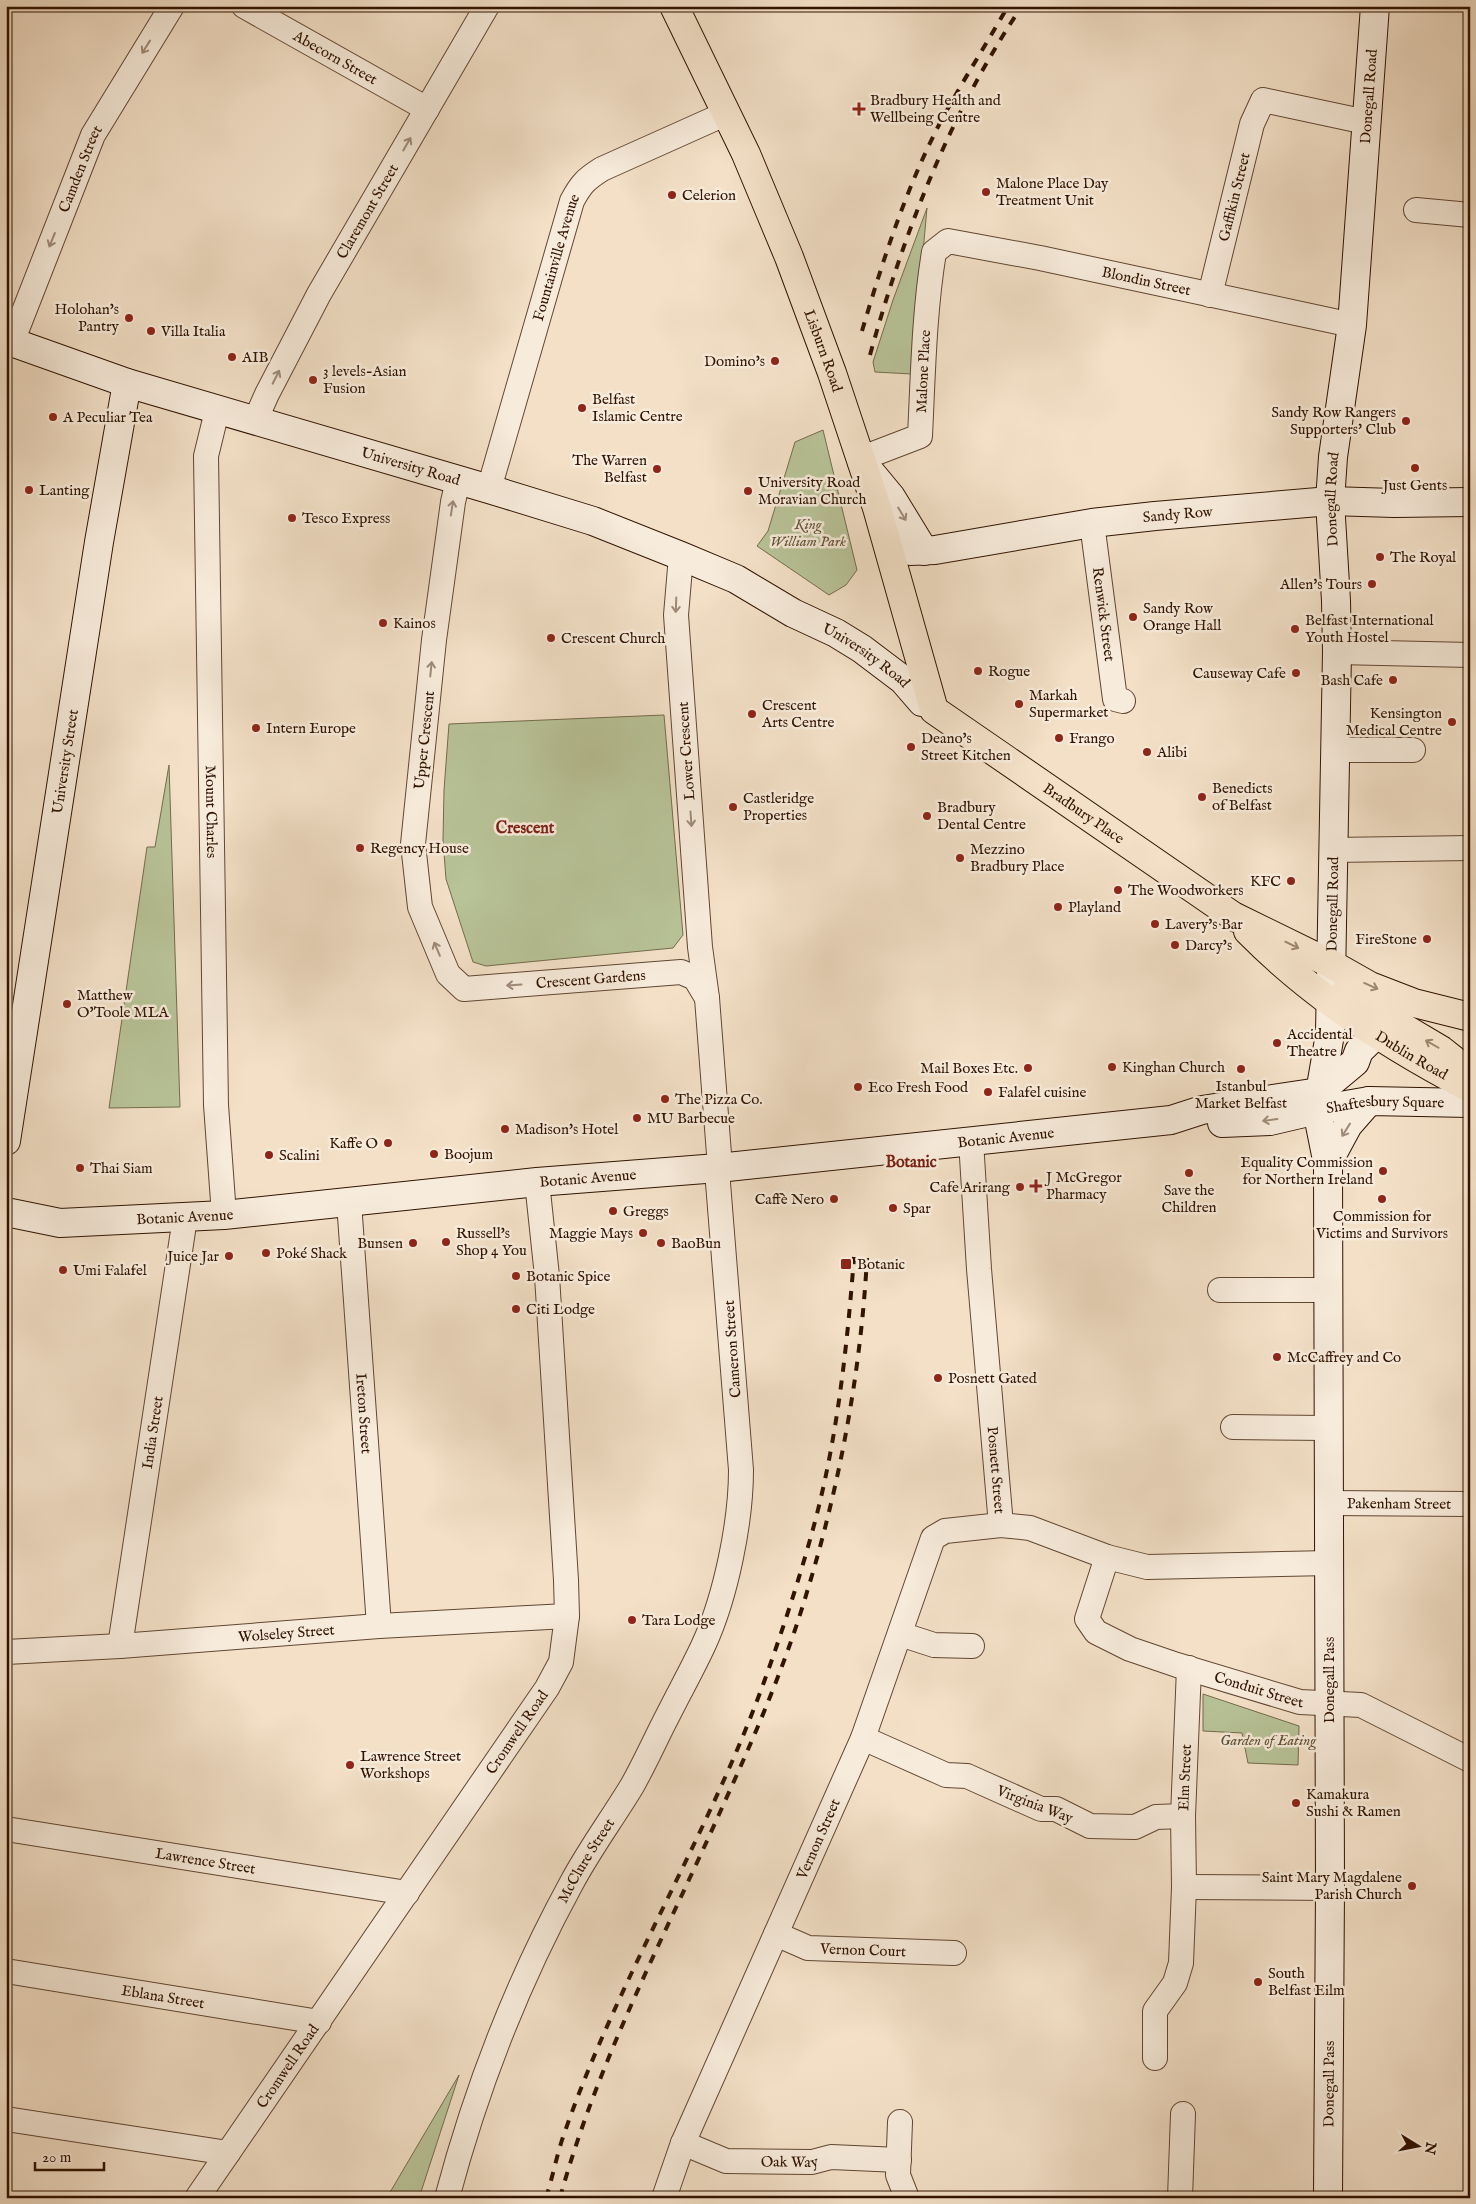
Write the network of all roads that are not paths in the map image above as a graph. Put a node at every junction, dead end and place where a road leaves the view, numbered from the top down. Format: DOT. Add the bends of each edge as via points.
graph roads {
  1 [pos="172,6"];
  2 [pos="244,6"];
  3 [pos="487,6"];
  4 [pos="674,6"];
  5 [pos="1375,6"];
  6 [pos="427,109"];
  7 [pos="727,113"];
  8 [pos="1368,121"];
  9 [pos="1416,210"];
  10 [pos="1470,215"];
  11 [pos="941,246"];
  12 [pos="1210,295"];
  13 [pos="1352,324"];
  14 [pos="9,341"];
  15 [pos="127,383"];
  16 [pos="218,411"];
  17 [pos="255,422"];
  18 [pos="861,460"];
  19 [pos="458,480"];
  20 [pos="488,488"];
  21 [pos="1330,501"];
  22 [pos="1470,502"];
  23 [pos="1092,523"];
  24 [pos="889,546"];
  25 [pos="924,550"];
  26 [pos="681,556"];
  27 [pos="1337,652"];
  28 [pos="1470,655"];
  29 [pos="1123,701"];
  30 [pos="928,706"];
  31 [pos="1335,750"];
  32 [pos="1413,750"];
  33 [pos="1470,848"];
  34 [pos="1333,850"];
  35 [pos="1232,916"];
  36 [pos="700,947"];
  37 [pos="681,972"];
  38 [pos="1331,983"];
  39 [pos="464,989"];
  40 [pos="707,998"];
  41 [pos="1414,1003"];
  42 [pos="1470,1017"];
  43 [pos="1383,1027"];
  44 [pos="1470,1073"];
  45 [pos="1470,1088"];
  46 [pos="1318,1101"];
  47 [pos="1368,1101"];
  48 [pos="1470,1104"];
  49 [pos="6,1141"];
  50 [pos="971,1141"];
  51 [pos="1328,1162"];
  52 [pos="718,1168"];
  53 [pos="537,1182"];
  54 [pos="349,1202"];
  55 [pos="6,1212"];
  56 [pos="224,1216"];
  57 [pos="185,1218"];
  58 [pos="1220,1290"];
  59 [pos="1328,1290"];
  60 [pos="1233,1427"];
  61 [pos="1328,1428"];
  62 [pos="1328,1503"];
  63 [pos="1470,1504"];
  64 [pos="1001,1525"];
  65 [pos="736,1530"];
  66 [pos="1107,1557"];
  67 [pos="1329,1563"];
  68 [pos="567,1616"];
  69 [pos="379,1626"];
  70 [pos="900,1634"];
  71 [pos="120,1646"];
  72 [pos="972,1646"];
  73 [pos="6,1652"];
  74 [pos="1189,1668"];
  75 [pos="1329,1704"];
  76 [pos="863,1738"];
  77 [pos="1470,1760"];
  78 [pos="1183,1816"];
  79 [pos="6,1829"];
  80 [pos="1184,1887"];
  81 [pos="1330,1888"];
  82 [pos="407,1893"];
  83 [pos="776,1934"];
  84 [pos="954,1953"];
  85 [pos="6,1972"];
  86 [pos="319,2022"];
  87 [pos="1155,2058"];
  88 [pos="1183,2114"];
  89 [pos="6,2118"];
  90 [pos="900,2122"];
  91 [pos="683,2143"];
  92 [pos="228,2153"];
  93 [pos="898,2160"];
  94 [pos="197,2198"];
  95 [pos="447,2198"];
  96 [pos="664,2198"];
  97 [pos="907,2198"];
  98 [pos="1180,2198"];
  99 [pos="1328,2198"];
  1 -- 14 [label="street, Camden Street, one-way" via="93,135"];
  2 -- 6 [label="street, Abecorn Street"];
  3 -- 6 [label="street, Claremont Street"];
  4 -- 7 [label="main road, Lisburn Road"];
  5 -- 8 [label="street, Donegall Road"];
  17 -- 6 [label="street, Claremont Street, one-way" via="319,294"];
  7 -- 18 [label="main road, Lisburn Road" via="789,257"];
  7 -- 20 [label="street, Fountainville Avenue" via="602,169 585,179 579,188 572,201 542,299"];
  8 -- 12 [label="street, Gaffikin Street" via="1263,100 1252,124"];
  8 -- 13 [label="street, Donegall Road"];
  9 -- 10 [label="street"];
  11 -- 12 [label="street, Blondin Street" via="948,242 960,243"];
  11 -- 18 [label="street, Malone Place" via="934,252 932,264 920,436"];
  12 -- 13 [label="street, Blondin Street"];
  13 -- 21 [label="street, Donegall Road"];
  14 -- 15 [label="street, University Road"];
  15 -- 16 [label="street, University Road"];
  15 -- 49 [label="street, University Street" via="99,542"];
  16 -- 17 [label="street, University Road"];
  16 -- 56 [label="street, Mount Charles" via="206,456 216,1095"];
  17 -- 19 [label="street, University Road"];
  18 -- 24 [label="main road, Lisburn Road"];
  18 -- 25 [label="street, one-way" via="892,497"];
  19 -- 20 [label="street, University Road"];
  39 -- 19 [label="street, Upper Crescent, one-way" via="448,974 420,907 413,844 434,640 452,502"];
  20 -- 26 [label="street, University Road" via="593,522"];
  21 -- 22 [label="street, Sandy Row"];
  21 -- 23 [label="street, Sandy Row"];
  21 -- 27 [label="street, Donegall Road"];
  23 -- 25 [label="street, Sandy Row"];
  23 -- 29 [label="street, Renwick Street" via="1115,699"];
  24 -- 25 [label="street, Sandy Row" via="910,551"];
  24 -- 30 [label="main road, Lisburn Road"];
  26 -- 30 [label="street, University Road" via="736,579 803,618 828,647 897,694"];
  26 -- 36 [label="street, Lower Crescent, one-way" via="676,615"];
  27 -- 28 [label="street"];
  27 -- 31 [label="street, Donegall Road"];
  30 -- 35 [label="main road, Bradbury Place"];
  31 -- 32 [label="street"];
  31 -- 34 [label="street, Donegall Road"];
  33 -- 34 [label="street"];
  34 -- 38 [label="street, Donegall Road"];
  35 -- 38 [label="main road, Bradbury Place, one-way"];
  35 -- 38 [label="main road, Bradbury Place" via="1277,960"];
  36 -- 37 [label="street"];
  36 -- 40 [label="street, Lower Crescent"];
  37 -- 39 [label="street, Crescent Gardens, one-way"];
  37 -- 40 [label="street" via="695,978"];
  38 -- 41 [label="main road, one-way" via="1370,986"];
  38 -- 43 [label="main road, Dublin Road"];
  38 -- 46 [label="street, Shaftesbury Square" via="1330,1034"];
  40 -- 52 [label="street, Lower Crescent"];
  41 -- 42 [label="main road"];
  41 -- 43 [label="street, Shaftesbury Square"];
  44 -- 43 [label="main road, one-way" via="1441,1050"];
  43 -- 45 [label="main road, Dublin Road" via="1408,1055"];
  43 -- 46 [label="street, Shaftesbury Square"];
  46 -- 47 [label="street, Shaftesbury Square"];
  46 -- 50 [label="street, Botanic Avenue" via="1270,1121 1199,1124 1171,1120"];
  46 -- 51 [label="street, Donegall Pass"];
  47 -- 48 [label="street, Shaftesbury Square"];
  47 -- 51 [label="street, Donegall Pass, one-way" via="1348,1126"];
  50 -- 52 [label="street, Botanic Avenue"];
  50 -- 64 [label="street, Posnett Street"];
  51 -- 59 [label="street, Donegall Pass"];
  52 -- 53 [label="street, Botanic Avenue"];
  52 -- 65 [label="street, Cameron Street" via="741,1470"];
  53 -- 54 [label="street, Botanic Avenue"];
  53 -- 68 [label="street, Cromwell Road" via="547,1276"];
  54 -- 56 [label="street, Botanic Avenue"];
  54 -- 69 [label="street, Ireton Street"];
  55 -- 57 [label="street, Botanic Avenue" via="60,1223"];
  56 -- 57 [label="street, Botanic Avenue"];
  57 -- 71 [label="street, India Street"];
  58 -- 59 [label="street"];
  59 -- 61 [label="street, Donegall Pass"];
  60 -- 61 [label="street"];
  61 -- 62 [label="street, Donegall Pass"];
  62 -- 63 [label="street, Pakenham Street"];
  62 -- 67 [label="street, Donegall Pass"];
  64 -- 66 [label="street, Posnett Street" via="1030,1528"];
  64 -- 70 [label="street, Vernon Street" via="945,1531 933,1538"];
  65 -- 95 [label="street, McClure Street" via="718,1607 704,1643 632,1785 571,1882 506,2018"];
  66 -- 67 [label="street, Posnett Street" via="1147,1567"];
  66 -- 74 [label="street, Conduit Street" via="1086,1619 1096,1632 1130,1649"];
  67 -- 75 [label="street, Donegall Pass"];
  68 -- 69 [label="street, Wolseley Street"];
  68 -- 82 [label="street, Cromwell Road" via="561,1662 546,1688"];
  69 -- 71 [label="street, Wolseley Street"];
  70 -- 72 [label="street" via="934,1646"];
  70 -- 76 [label="street, Vernon Street"];
  71 -- 73 [label="street, Wolseley Street"];
  74 -- 75 [label="street, Conduit Street" via="1300,1702"];
  74 -- 78 [label="street, Elm Street"];
  75 -- 77 [label="street, Conduit Street" via="1361,1705"];
  75 -- 81 [label="street, Donegall Pass"];
  76 -- 78 [label="street, Virginia Way" via="946,1775 967,1776 1041,1809 1056,1810 1090,1826 1136,1827 1156,1817"];
  76 -- 83 [label="street, Vernon Street"];
  78 -- 80 [label="street, Elm Street"];
  79 -- 82 [label="street, Lawrence Street"];
  80 -- 81 [label="street"];
  80 -- 87 [label="street, Elm Street" via="1181,1963 1175,1983 1156,2011"];
  81 -- 99 [label="street, Donegall Pass"];
  82 -- 86 [label="street, Cromwell Road"];
  83 -- 84 [label="street, Vernon Court" via="808,1948"];
  83 -- 91 [label="street, Vernon Street"];
  85 -- 86 [label="street, Eblana Street"];
  86 -- 92 [label="street, Cromwell Road"];
  88 -- 98 [label="street"];
  89 -- 92 [label="street"];
  90 -- 93 [label="street"];
  91 -- 93 [label="street, Oak Way" via="726,2161 812,2162 831,2157"];
  91 -- 96 [label="street, Vernon Street"];
  92 -- 94 [label="street, Cromwell Road"];
  93 -- 97 [label="street" via="898,2175"];
}
